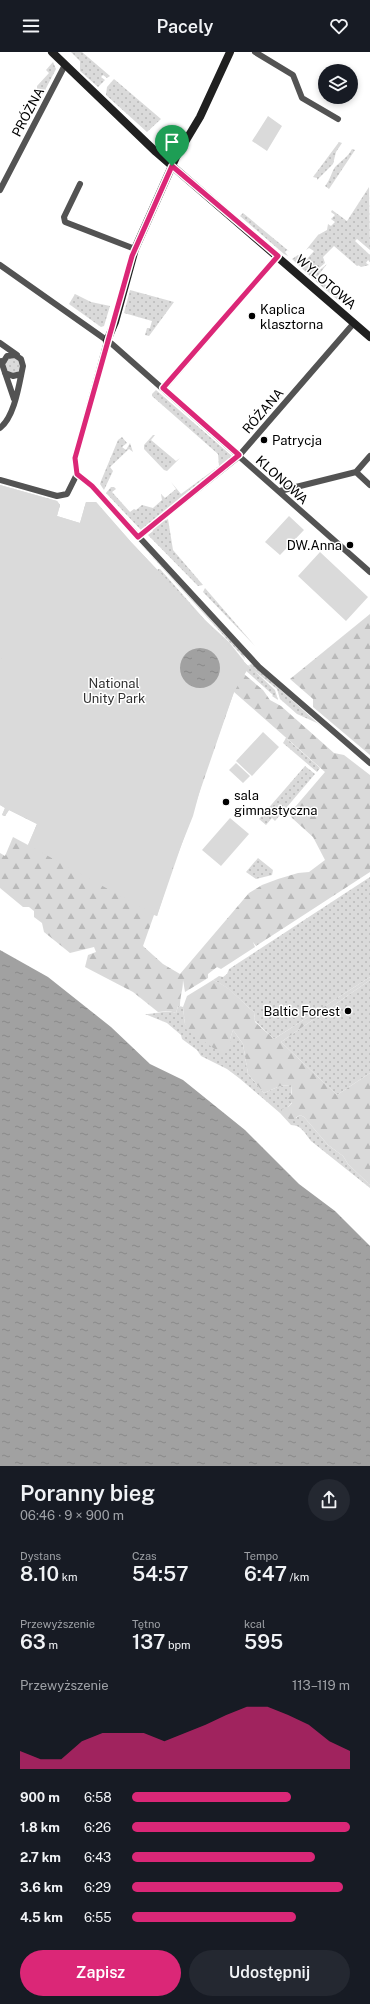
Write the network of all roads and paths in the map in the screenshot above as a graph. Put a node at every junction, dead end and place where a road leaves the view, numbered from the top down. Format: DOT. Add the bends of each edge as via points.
graph roads {
  1 [pos="52,52"];
  2 [pos="230,52"];
  3 [pos="255,52"];
  4 [pos="66,65"];
  5 [pos="338,119"];
  6 [pos="172,166"];
  7 [pos="80,184"];
  8 [pos="0,190"];
  9 [pos="135,249"];
  10 [pos="278,256"];
  11 [pos="0,265"];
  12 [pos="354,322"];
  13 [pos="370,337"];
  14 [pos="107,341"];
  15 [pos="0,344"];
  16 [pos="18,356"];
  17 [pos="1,361"];
  18 [pos="5,373"];
  19 [pos="21,374"];
  20 [pos="163,388"];
  21 [pos="14,399"];
  22 [pos="0,428"];
  23 [pos="239,455"];
  24 [pos="370,456"];
  25 [pos="356,472"];
  26 [pos="77,474"];
  27 [pos="0,480"];
  28 [pos="370,485"];
  29 [pos="280,492"];
  30 [pos="139,536"];
  31 [pos="370,572"];
  32 [pos="370,763"];
  1 -- 4 [label="street, WYLOTOWA"];
  2 -- 6 [label="street" via="200,117"];
  3 -- 5 [label="street" via="293,75 302,98"];
  4 -- 6 [label="street, WYLOTOWA"];
  4 -- 8 [label="street, PRÓŻNA"];
  6 -- 9 [label="street"];
  6 -- 10 [label="street, WYLOTOWA"];
  7 -- 9 [label="street" via="64,217 65,222"];
  9 -- 14 [label="street" via="115,322"];
  10 -- 12 [label="street, WYLOTOWA"];
  10 -- 20 [label="street"];
  11 -- 14 [label="street, KLONOWA"];
  12 -- 13 [label="street, WYLOTOWA"];
  12 -- 23 [label="street, RÓŻANA"];
  14 -- 20 [label="street, KLONOWA"];
  14 -- 26 [label="street" via="77,452"];
  15 -- 16 [label="street"];
  16 -- 17 [label="street" via="7,356"];
  16 -- 19 [label="street" via="23,362"];
  17 -- 18 [label="street"];
  18 -- 19 [label="street" via="13,376"];
  18 -- 21 [label="street"];
  19 -- 21 [label="street"];
  20 -- 23 [label="street, KLONOWA"];
  21 -- 22 [label="street" via="8,419"];
  23 -- 29 [label="street, KLONOWA"];
  23 -- 30 [label="street, RÓŻANA"];
  24 -- 25 [label="street"];
  25 -- 28 [label="street"];
  25 -- 29 [label="street"];
  26 -- 27 [label="street" via="67,494 57,496"];
  26 -- 30 [label="street" via="92,486"];
  29 -- 31 [label="street, KLONOWA"];
  30 -- 32 [label="street" via="270,677"];
}
